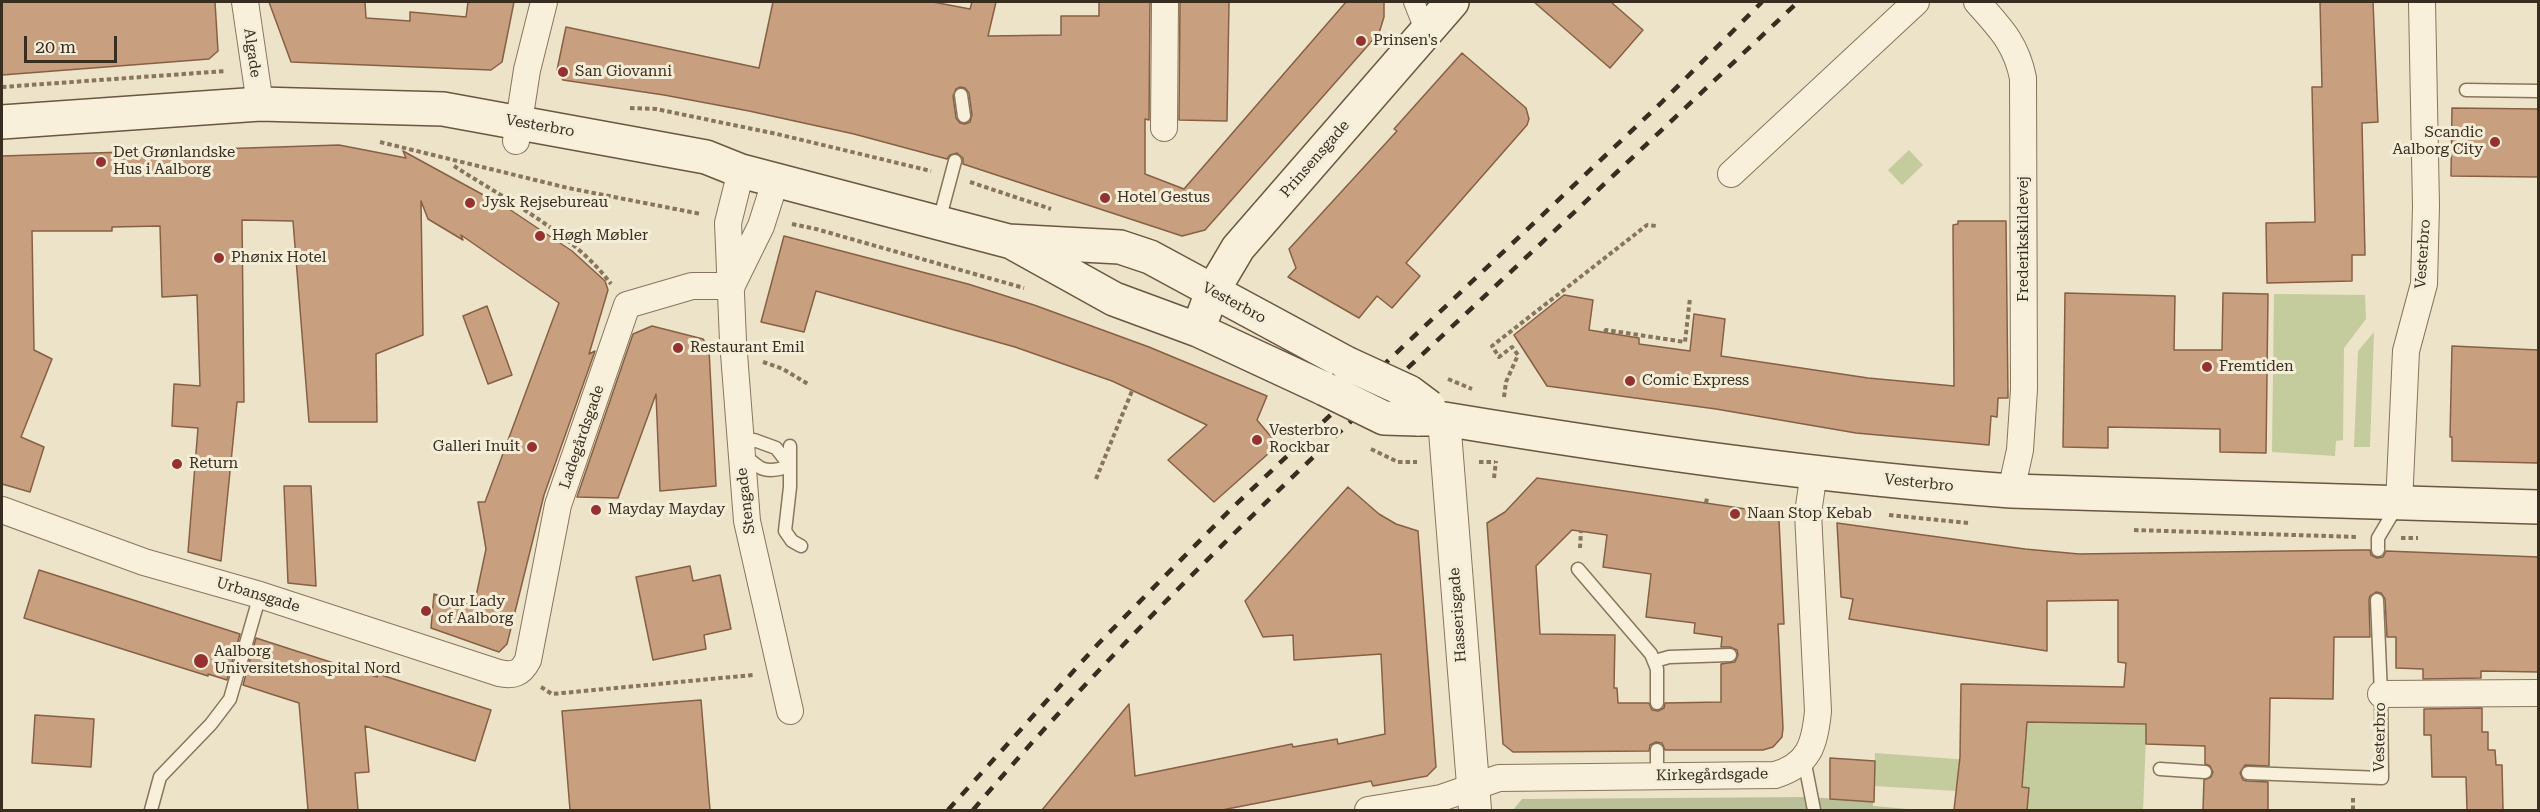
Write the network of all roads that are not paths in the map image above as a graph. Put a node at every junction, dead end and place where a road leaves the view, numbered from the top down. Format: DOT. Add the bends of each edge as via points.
graph roads {
  1 [pos="245,2"];
  2 [pos="544,2"];
  3 [pos="1165,2"];
  4 [pos="1414,2"];
  5 [pos="1452,2"];
  6 [pos="1916,2"];
  7 [pos="1977,2"];
  8 [pos="2422,2"];
  9 [pos="1425,32"];
  10 [pos="2466,90"];
  11 [pos="2538,91"];
  12 [pos="961,95"];
  13 [pos="260,104"];
  14 [pos="964,116"];
  15 [pos="2,122"];
  16 [pos="1164,128"];
  17 [pos="517,131"];
  18 [pos="955,161"];
  19 [pos="741,171"];
  20 [pos="1731,174"];
  21 [pos="776,178"];
  22 [pos="939,222"];
  23 [pos="1008,241"];
  24 [pos="732,286"];
  25 [pos="1212,292"];
  26 [pos="1198,330"];
  27 [pos="1430,415"];
  28 [pos="790,446"];
  29 [pos="740,450"];
  30 [pos="790,466"];
  31 [pos="1814,472"];
  32 [pos="2011,491"];
  33 [pos="2398,504"];
  34 [pos="2538,507"];
  35 [pos="2,510"];
  36 [pos="801,546"];
  37 [pos="2378,550"];
  38 [pos="1578,569"];
  39 [pos="260,595"];
  40 [pos="2377,600"];
  41 [pos="1730,655"];
  42 [pos="1655,661"];
  43 [pos="517,674"];
  44 [pos="2538,693"];
  45 [pos="2381,694"];
  46 [pos="1658,703"];
  47 [pos="790,711"];
  48 [pos="1657,750"];
  49 [pos="1804,759"];
  50 [pos="2160,769"];
  51 [pos="2205,772"];
  52 [pos="2248,773"];
  53 [pos="1657,776"];
  54 [pos="1473,800"];
  55 [pos="151,810"];
  56 [pos="1368,810"];
  57 [pos="1814,810"];
  1 -- 13 [label="street, Algade"];
  2 -- 17 [label="street"];
  3 -- 16 [label="street"];
  4 -- 9 [label="street"];
  5 -- 9 [label="main road, Prinsensgade"];
  6 -- 20 [label="street"];
  7 -- 32 [label="street, Frederikskildevej" via="2009,38 2024,78 2024,389 2020,450"];
  8 -- 33 [label="street, Vesterbro" via="2424,284 2406,351"];
  9 -- 25 [label="main road, Prinsensgade" via="1238,248"];
  10 -- 11 [label="lane"];
  12 -- 14 [label="lane"];
  13 -- 15 [label="main road, Vesterbro"];
  13 -- 17 [label="main road, Vesterbro" via="335,106 458,134"];
  17 -- 19 [label="main road, Vesterbro" via="706,157"];
  18 -- 22 [label="lane"];
  19 -- 21 [label="main road, Vesterbro"];
  19 -- 24 [label="street, Stengade" via="728,223"];
  21 -- 22 [label="main road, Vesterbro"];
  21 -- 24 [label="street, Stengade" via="761,226"];
  22 -- 23 [label="main road, Vesterbro"];
  23 -- 25 [label="main road, Vesterbro" via="1120,247 1150,257"];
  23 -- 26 [label="main road, Vesterbro" via="1114,298"];
  24 -- 29 [label="street, Stengade"];
  24 -- 43 [label="street, Ladegårdsgade" via="692,286 627,305 558,506 528,660"];
  25 -- 26 [label="main road, Prinsensgade"];
  25 -- 27 [label="main road, Vesterbro, bridge" via="1409,392"];
  26 -- 27 [label="main road, Vesterbro, bridge" via="1384,418"];
  27 -- 31 [label="main road, Vesterbro"];
  27 -- 54 [label="street, Hasserisgade"];
  28 -- 30 [label="lane"];
  29 -- 30 [label="lane" via="757,468 774,471"];
  29 -- 30 [label="lane" via="754,440 776,448"];
  29 -- 47 [label="street, Stengade" via="747,521"];
  30 -- 36 [label="lane" via="785,531"];
  31 -- 32 [label="main road, Vesterbro"];
  31 -- 49 [label="street" via="1808,513 1818,711 1816,736"];
  32 -- 33 [label="main road, Vesterbro"];
  33 -- 34 [label="main road, Vesterbro"];
  33 -- 37 [label="lane, Vesterbro" via="2378,538"];
  35 -- 39 [label="street, Urbansgade" via="144,562"];
  38 -- 42 [label="lane"];
  39 -- 43 [label="street, Urbansgade" via="499,673"];
  39 -- 55 [label="lane" via="230,699 160,777"];
  40 -- 45 [label="lane, Vesterbro"];
  41 -- 42 [label="lane"];
  42 -- 46 [label="lane"];
  44 -- 45 [label="street"];
  45 -- 52 [label="lane, Vesterbro" via="2382,778"];
  48 -- 53 [label="lane"];
  49 -- 53 [label="street, Kirkegårdsgade" via="1789,771 1775,775"];
  49 -- 57 [label="lane"];
  50 -- 51 [label="lane"];
  53 -- 54 [label="street, Kirkegårdsgade" via="1499,778"];
  54 -- 56 [label="street, Kirkegårdsgade" via="1441,798"];
}
